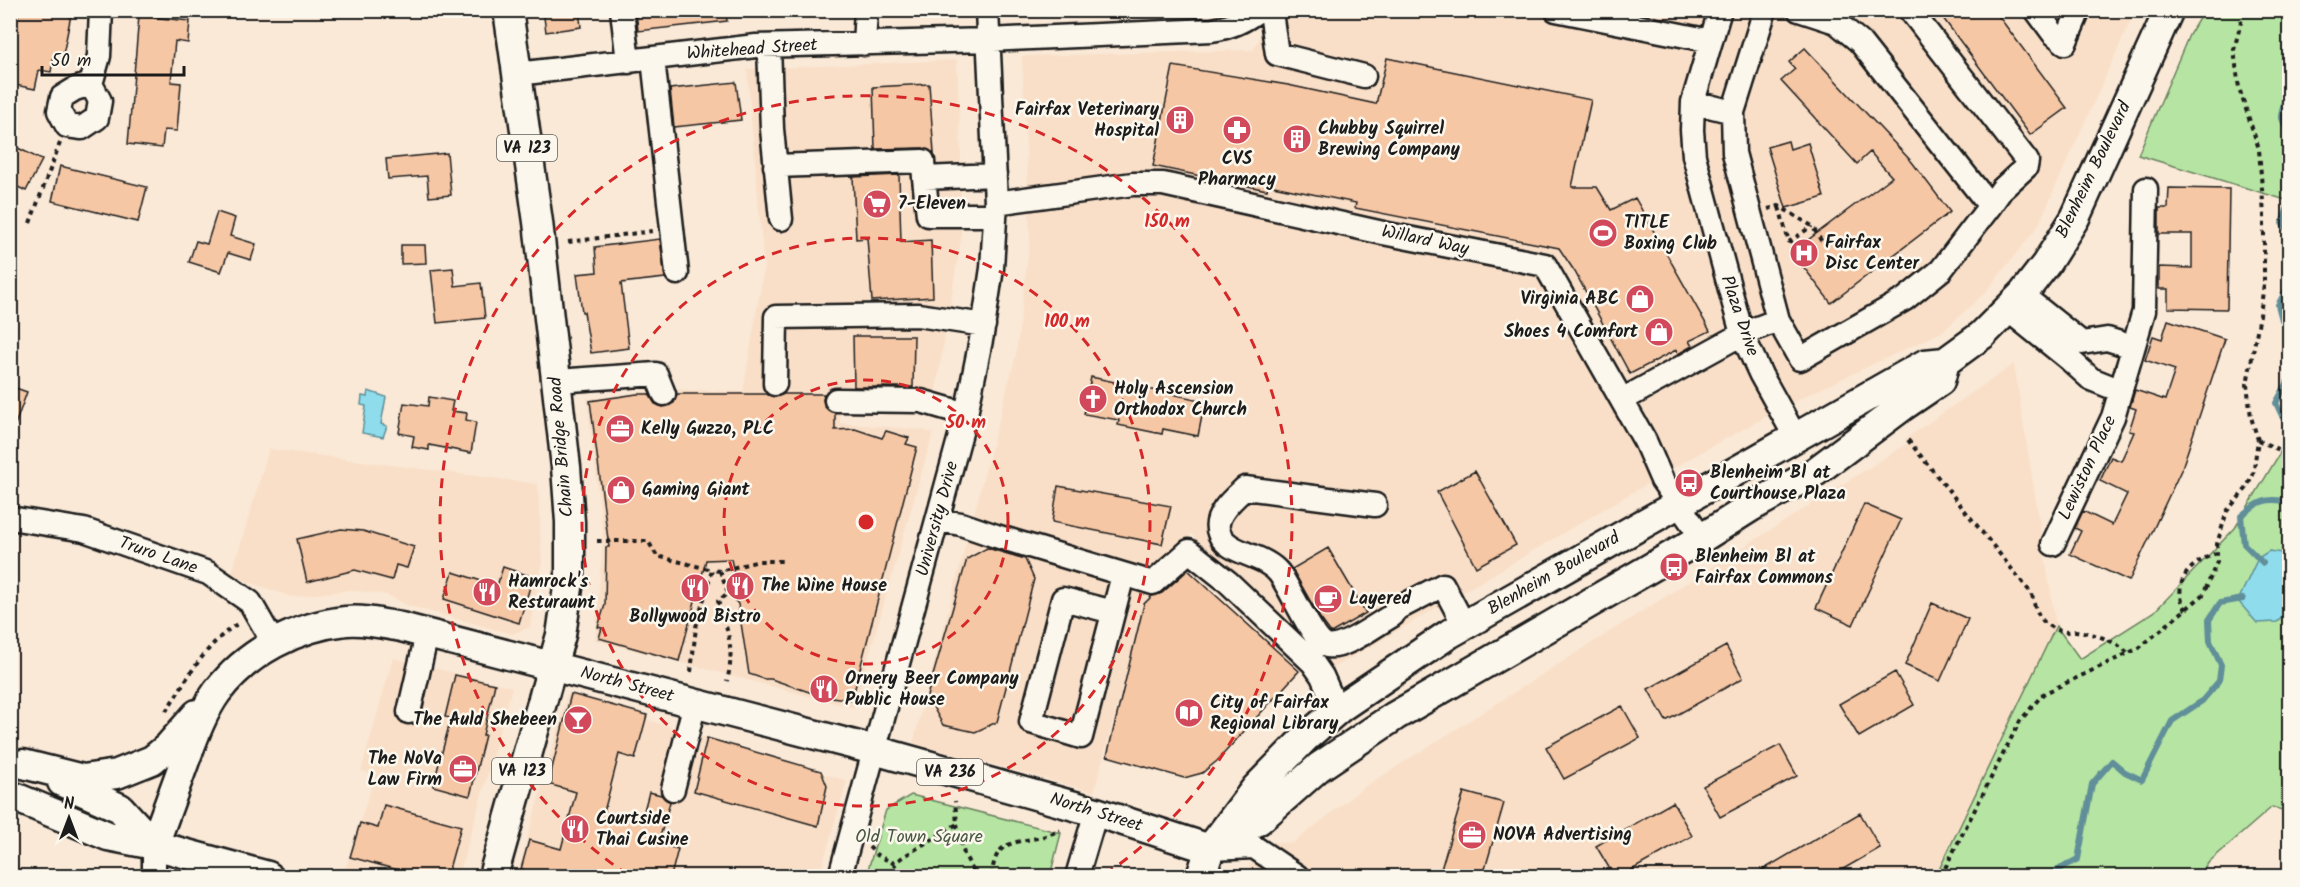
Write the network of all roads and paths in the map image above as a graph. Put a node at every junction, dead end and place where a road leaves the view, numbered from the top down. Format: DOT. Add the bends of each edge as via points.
graph roads {
  1 [pos="101,10"];
  2 [pos="508,10"];
  3 [pos="622,10"];
  4 [pos="866,10"];
  5 [pos="987,10"];
  6 [pos="1556,10"];
  7 [pos="1720,10"];
  8 [pos="1765,10"];
  9 [pos="1799,10"];
  10 [pos="1910,10"];
  11 [pos="2036,10"];
  12 [pos="2079,10"];
  13 [pos="2169,10"];
  14 [pos="2244,10"];
  15 [pos="1266,15"];
  16 [pos="988,40"];
  17 [pos="1712,41"];
  18 [pos="864,44"];
  19 [pos="769,46"];
  20 [pos="653,59"];
  21 [pos="628,62"];
  22 [pos="517,74"];
  23 [pos="1364,76"];
  24 [pos="91,84"];
  25 [pos="1694,102"];
  26 [pos="1733,112"];
  27 [pos="63,134"];
  28 [pos="776,166"];
  29 [pos="995,175"];
  30 [pos="924,178"];
  31 [pos="2146,189"];
  32 [pos="1990,207"];
  33 [pos="995,209"];
  34 [pos="781,219"];
  35 [pos="30,223"];
  36 [pos="1812,226"];
  37 [pos="672,229"];
  38 [pos="568,242"];
  39 [pos="1822,242"];
  40 [pos="677,273"];
  41 [pos="2015,302"];
  42 [pos="1778,320"];
  43 [pos="984,325"];
  44 [pos="1742,334"];
  45 [pos="2133,347"];
  46 [pos="2076,351"];
  47 [pos="1945,362"];
  48 [pos="557,381"];
  49 [pos="775,384"];
  50 [pos="2121,391"];
  51 [pos="664,394"];
  52 [pos="1622,400"];
  53 [pos="836,408"];
  54 [pos="964,422"];
  55 [pos="1796,438"];
  56 [pos="1908,440"];
  57 [pos="2258,440"];
  58 [pos="2289,455"];
  59 [pos="1679,504"];
  60 [pos="1375,505"];
  61 [pos="10,518"];
  62 [pos="938,520"];
  63 [pos="1702,538"];
  64 [pos="597,541"];
  65 [pos="2053,544"];
  66 [pos="2217,553"];
  67 [pos="782,561"];
  68 [pos="712,570"];
  69 [pos="720,570"];
  70 [pos="1121,581"];
  71 [pos="2186,610"];
  72 [pos="1113,612"];
  73 [pos="243,621"];
  74 [pos="1464,625"];
  75 [pos="428,634"];
  76 [pos="274,644"];
  77 [pos="2128,653"];
  78 [pos="551,665"];
  79 [pos="691,672"];
  80 [pos="727,681"];
  81 [pos="217,693"];
  82 [pos="695,703"];
  83 [pos="1337,710"];
  84 [pos="409,712"];
  85 [pos="160,720"];
  86 [pos="874,750"];
  87 [pos="17,761"];
  88 [pos="673,789"];
  89 [pos="10,795"];
  90 [pos="955,801"];
  91 [pos="1096,812"];
  92 [pos="957,824"];
  93 [pos="1060,830"];
  94 [pos="154,845"];
  95 [pos="868,847"];
  96 [pos="1210,849"];
  97 [pos="893,863"];
  98 [pos="1240,867"];
  99 [pos="154,876"];
  100 [pos="268,876"];
  101 [pos="493,876"];
  102 [pos="840,876"];
  103 [pos="904,876"];
  104 [pos="976,876"];
  105 [pos="992,876"];
  106 [pos="1077,876"];
  107 [pos="1201,876"];
  108 [pos="1236,876"];
  109 [pos="1297,876"];
  110 [pos="1941,876"];
  1 -- 24 [label="street" via="99,56"];
  2 -- 22 [label="main road, Chain Bridge Road / VA 123"];
  3 -- 21 [label="street"];
  4 -- 18 [label="street"];
  5 -- 16 [label="street, University Drive"];
  6 -- 17 [label="street"];
  7 -- 17 [label="street, Plaza Drive"];
  8 -- 26 [label="street"];
  9 -- 32 [label="street" via="1836,22 1860,42"];
  10 -- 32 [label="street" via="2027,161"];
  11 -- 12 [label="street" via="2065,43"];
  13 -- 41 [label="main road, Blenheim Boulevard" via="2075,218 2046,264"];
  14 -- 57 [label="path" via="2234,50 2239,88 2259,149 2262,174 2264,283 2247,384"];
  15 -- 16 [label="street, Whitehead Street" via="1212,30"];
  15 -- 23 [label="street" via="1277,54"];
  16 -- 18 [label="street, Whitehead Street"];
  16 -- 29 [label="street, University Drive"];
  17 -- 25 [label="street, Plaza Drive"];
  18 -- 19 [label="street, Whitehead Street"];
  19 -- 20 [label="street, Whitehead Street"];
  19 -- 28 [label="street"];
  20 -- 21 [label="street, Whitehead Street"];
  20 -- 37 [label="street"];
  21 -- 22 [label="street, Whitehead Street"];
  22 -- 48 [label="main road, Chain Bridge Road / VA 123"];
  25 -- 26 [label="street"];
  25 -- 44 [label="street, Plaza Drive" via="1692,130 1700,186"];
  26 -- 42 [label="street" via="1734,153"];
  27 -- 35 [label="path"];
  28 -- 30 [label="street" via="923,161"];
  28 -- 34 [label="street"];
  29 -- 30 [label="street"];
  29 -- 33 [label="street, University Drive"];
  30 -- 33 [label="street, Willard Way" via="928,215"];
  31 -- 45 [label="street, Lewiston Place" via="2144,311"];
  32 -- 42 [label="street" via="1941,270 1905,298 1800,359"];
  33 -- 43 [label="street, University Drive"];
  33 -- 52 [label="street, Willard Way" via="1133,184 1163,184 1545,265"];
  36 -- 36 [label="path" via="1789,242 1779,206 1787,211"];
  36 -- 39 [label="path"];
  37 -- 38 [label="path"];
  37 -- 40 [label="street"];
  41 -- 46 [label="street, Lewiston Place"];
  41 -- 47 [label="main road, Blenheim Boulevard" via="1982,335"];
  42 -- 44 [label="street"];
  43 -- 49 [label="street" via="918,315 776,317"];
  43 -- 54 [label="street, University Drive"];
  44 -- 52 [label="street"];
  44 -- 55 [label="street, Plaza Drive"];
  45 -- 46 [label="street" via="2107,339"];
  45 -- 50 [label="street, Lewiston Place"];
  46 -- 50 [label="street, Lewiston Place" via="2091,379"];
  47 -- 55 [label="main road, Blenheim Boulevard" via="1925,364"];
  47 -- 63 [label="main road, Blenheim Boulevard" via="1940,381 1815,472"];
  48 -- 51 [label="street" via="656,374"];
  48 -- 78 [label="main road, Chain Bridge Road / VA 123" via="566,467 570,574 561,635"];
  50 -- 65 [label="street, Lewiston Place" via="2113,417"];
  52 -- 59 [label="street, Willard Way" via="1662,480"];
  53 -- 54 [label="street" via="921,401"];
  54 -- 62 [label="street, University Drive"];
  55 -- 59 [label="main road, Blenheim Boulevard"];
  56 -- 77 [label="path" via="2032,594 2040,619 2053,628 2111,641"];
  57 -- 58 [label="path"];
  57 -- 66 [label="path" via="2253,475 2227,511"];
  59 -- 63 [label="street, Willard Way"];
  59 -- 74 [label="main road, Blenheim Boulevard"];
  60 -- 74 [label="street" via="1245,488 1218,521 1218,532 1224,542 1265,560 1279,573 1322,644 1347,642 1393,615 1395,610 1443,585"];
  61 -- 76 [label="street, Truro Lane" via="84,531 208,573 250,602"];
  62 -- 70 [label="street" via="961,524"];
  62 -- 86 [label="street, University Drive"];
  63 -- 96 [label="main road, Blenheim Boulevard" via="1395,716 1336,755 1259,820"];
  64 -- 68 [label="path" via="648,541 657,556"];
  66 -- 71 [label="path" via="2212,578 2203,595"];
  66 -- 71 [label="path" via="2185,574 2181,600"];
  67 -- 69 [label="path" via="759,561"];
  68 -- 69 [label="path"];
  68 -- 79 [label="path" via="696,627"];
  69 -- 80 [label="path" via="728,592 718,601 729,633 732,663"];
  70 -- 72 [label="street"];
  70 -- 83 [label="street" via="1152,583 1190,551 1313,663"];
  71 -- 77 [label="path"];
  72 -- 72 [label="street" via="1081,737 1031,722 1063,598"];
  73 -- 85 [label="path" via="215,643 198,663"];
  74 -- 83 [label="main road, Blenheim Boulevard"];
  75 -- 76 [label="main road, North Street" via="348,621 307,630"];
  75 -- 78 [label="main road, North Street"];
  75 -- 84 [label="street"];
  76 -- 81 [label="main road, North Street" via="249,660"];
  77 -- 110 [label="path" via="2043,694 2026,713"];
  78 -- 82 [label="main road, North Street"];
  78 -- 101 [label="main road, Chain Bridge Road / VA 123"];
  81 -- 87 [label="main road" via="168,747 135,768 101,778 83,778"];
  81 -- 94 [label="main road, North Street" via="196,732"];
  82 -- 86 [label="main road, North Street / VA 236"];
  82 -- 88 [label="street"];
  83 -- 96 [label="main road, Blenheim Boulevard" via="1256,788"];
  86 -- 91 [label="main road, North Street / VA 236"];
  86 -- 102 [label="street, University Drive"];
  87 -- 94 [label="main road" via="120,808"];
  89 -- 94 [label="main road" via="108,836"];
  90 -- 92 [label="path"];
  91 -- 96 [label="main road, North Street"];
  91 -- 106 [label="street"];
  92 -- 97 [label="path"];
  92 -- 104 [label="path" via="964,854"];
  93 -- 105 [label="path" via="1012,842 1000,851"];
  94 -- 99 [label="street"];
  94 -- 100 [label="main road"];
  95 -- 97 [label="path"];
  96 -- 107 [label="main road, Blenheim Boulevard"];
  96 -- 109 [label="street" via="1254,847"];
  97 -- 103 [label="path"];
  98 -- 108 [label="path"];
}
